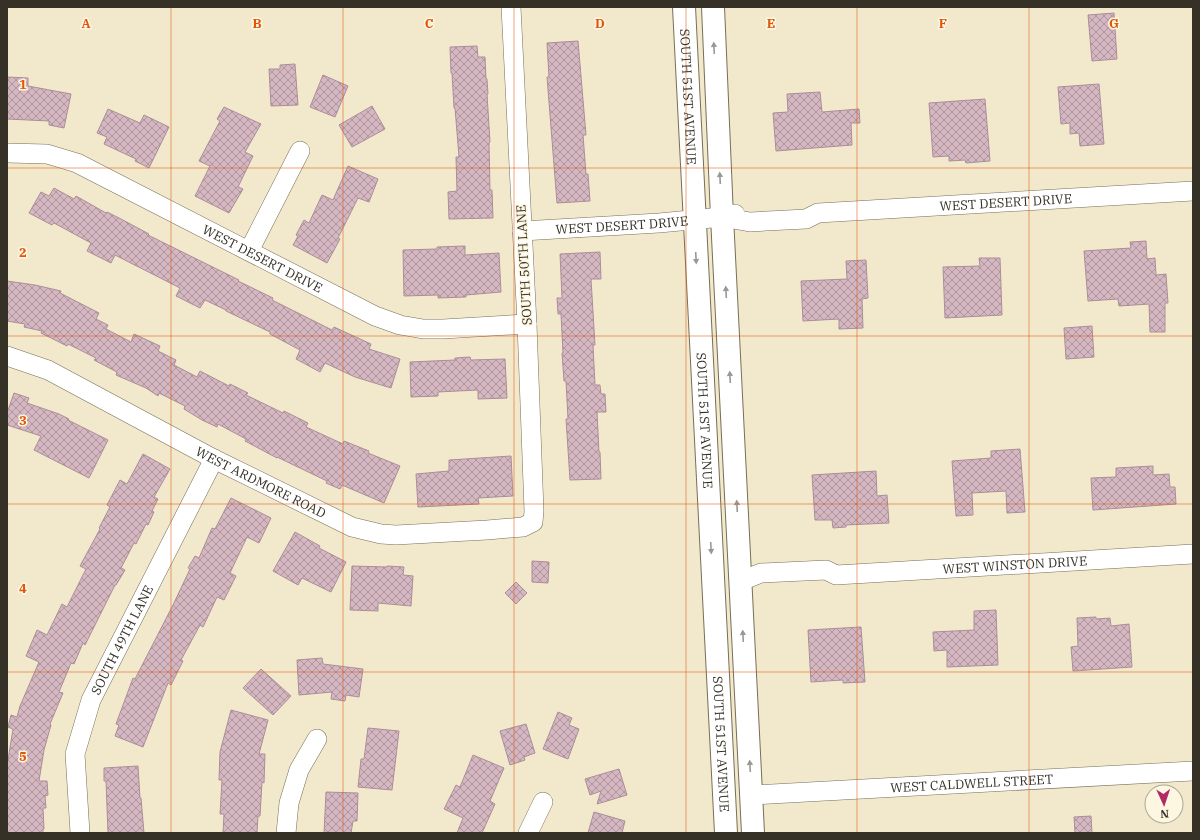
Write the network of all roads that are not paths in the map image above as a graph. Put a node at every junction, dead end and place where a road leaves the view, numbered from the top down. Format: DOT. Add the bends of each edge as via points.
graph roads {
  1 [pos="511,7"];
  2 [pos="684,7"];
  3 [pos="712,7"];
  4 [pos="300,151"];
  5 [pos="7,153"];
  6 [pos="1193,191"];
  7 [pos="722,217"];
  8 [pos="694,220"];
  9 [pos="522,231"];
  10 [pos="249,251"];
  11 [pos="527,324"];
  12 [pos="7,356"];
  13 [pos="214,459"];
  14 [pos="533,522"];
  15 [pos="1193,554"];
  16 [pos="741,581"];
  17 [pos="714,583"];
  18 [pos="317,739"];
  19 [pos="1193,771"];
  20 [pos="751,795"];
  21 [pos="543,802"];
  22 [pos="80,833"];
  23 [pos="286,833"];
  24 [pos="528,833"];
  25 [pos="726,833"];
  26 [pos="753,833"];
  1 -- 9 [label="street, SOUTH 50TH LANE"];
  2 -- 8 [label="main road, SOUTH 51ST AVENUE"];
  7 -- 3 [label="main road, one-way"];
  4 -- 10 [label="street"];
  5 -- 10 [label="street, WEST DESERT DRIVE" via="47,154 77,163"];
  6 -- 7 [label="street, WEST DESERT DRIVE" via="818,213 806,219 782,214 750,222"];
  7 -- 8 [label="street, WEST DESERT DRIVE"];
  16 -- 7 [label="main road, one-way"];
  8 -- 9 [label="street, WEST DESERT DRIVE"];
  8 -- 17 [label="main road, SOUTH 51ST AVENUE, one-way"];
  9 -- 11 [label="street, SOUTH 50TH LANE"];
  10 -- 11 [label="street, WEST DESERT DRIVE" via="369,313 400,325 443,329"];
  11 -- 14 [label="street, SOUTH 50TH LANE"];
  12 -- 13 [label="street, WEST ARDMORE ROAD" via="48,370"];
  13 -- 14 [label="street, WEST ARDMORE ROAD" via="352,527 366,531 396,535 524,527"];
  13 -- 22 [label="street, SOUTH 49TH LANE" via="91,700 75,754"];
  15 -- 16 [label="street, WEST WINSTON DRIVE" via="836,575 826,570 762,585"];
  16 -- 17 [label="street, WEST WINSTON DRIVE"];
  20 -- 16 [label="main road, one-way"];
  17 -- 25 [label="main road, SOUTH 51ST AVENUE"];
  18 -- 23 [label="street" via="299,770 289,803"];
  19 -- 20 [label="street, WEST CALDWELL STREET"];
  20 -- 26 [label="main road"];
  21 -- 24 [label="street"];
}
